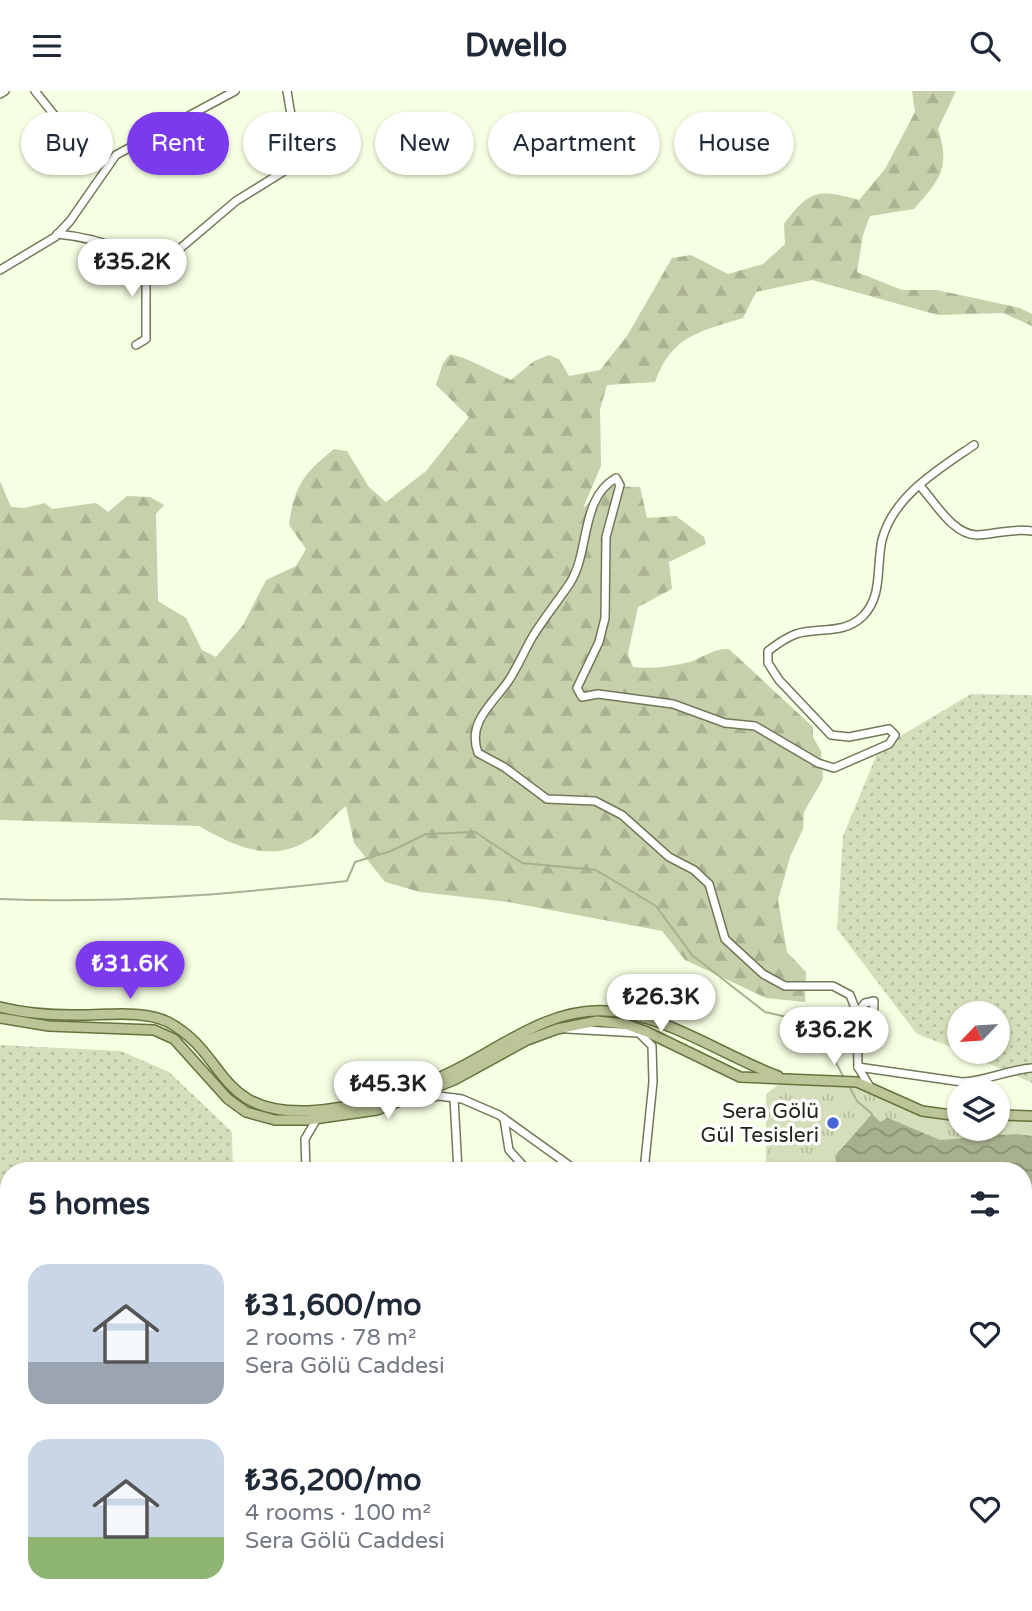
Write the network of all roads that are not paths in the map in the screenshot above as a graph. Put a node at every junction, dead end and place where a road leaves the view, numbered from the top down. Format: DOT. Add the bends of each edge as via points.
graph roads {
  1 [pos="5,91"];
  2 [pos="35,91"];
  3 [pos="235,91"];
  4 [pos="287,91"];
  5 [pos="0,94"];
  6 [pos="52,112"];
  7 [pos="113,160"];
  8 [pos="101,175"];
  9 [pos="57,234"];
  10 [pos="146,267"];
  11 [pos="0,270"];
  12 [pos="136,345"];
  13 [pos="974,445"];
  14 [pos="920,486"];
  15 [pos="1032,531"];
  16 [pos="0,1007"];
  17 [pos="857,1013"];
  18 [pos="0,1018"];
  19 [pos="873,1025"];
  20 [pos="528,1029"];
  21 [pos="557,1029"];
  22 [pos="858,1067"];
  23 [pos="1032,1068"];
  24 [pos="786,1079"];
  25 [pos="870,1087"];
  26 [pos="381,1098"];
  27 [pos="454,1098"];
  28 [pos="398,1102"];
  29 [pos="323,1108"];
  30 [pos="947,1114"];
  31 [pos="1010,1115"];
  32 [pos="1032,1116"];
  33 [pos="317,1119"];
  34 [pos="504,1119"];
  35 [pos="306,1162"];
  36 [pos="458,1162"];
  37 [pos="520,1162"];
  38 [pos="565,1162"];
  39 [pos="645,1162"];
  1 -- 5 [label="street"];
  2 -- 6 [label="street"];
  3 -- 7 [label="street" via="133,144"];
  4 -- 10 [label="street" via="297,151 289,168 236,201 157,268"];
  8 -- 9 [label="street"];
  9 -- 10 [label="street" via="125,251"];
  9 -- 11 [label="street"];
  10 -- 12 [label="street" via="146,339"];
  13 -- 14 [label="street"];
  14 -- 15 [label="street" via="952,524 974,535 1017,528"];
  14 -- 17 [label="street" via="893,513 883,539 875,601 861,619 839,630 799,633 768,651 768,663 779,680 831,735 849,737 889,729 895,735 889,744 834,768 755,726 725,723 673,704 582,697 577,688 605,618 606,537 620,485 616,478 606,484 589,514 584,551 572,581 534,633 507,683 484,708 473,740 478,753 547,799 595,801 622,815 669,857 709,884 725,939 763,974 785,986 833,986 849,996"];
  16 -- 29 [label="main road" via="45,1014 145,1016 167,1022 195,1045 239,1094 257,1104 282,1110"];
  17 -- 19 [label="street" via="865,1003 874,1001"];
  17 -- 22 [label="street"];
  18 -- 33 [label="main road" via="49,1026 154,1030 174,1039 228,1100 246,1112 275,1120"];
  20 -- 21 [label="street"];
  20 -- 24 [label="main road" via="563,1016 605,1011 681,1033"];
  20 -- 26 [label="main road" via="454,1071"];
  21 -- 24 [label="main road" via="597,1021 625,1024 740,1077"];
  21 -- 28 [label="main road"];
  21 -- 39 [label="street" via="639,1033 647,1038 653,1063"];
  22 -- 23 [label="street" via="962,1082"];
  22 -- 25 [label="street"];
  24 -- 25 [label="main road" via="856,1082"];
  25 -- 30 [label="main road" via="922,1111"];
  26 -- 28 [label="street"];
  26 -- 29 [label="main road"];
  27 -- 28 [label="street"];
  27 -- 34 [label="street"];
  27 -- 36 [label="street"];
  28 -- 33 [label="main road"];
  29 -- 33 [label="street"];
  31 -- 32 [label="main road"];
  33 -- 35 [label="street" via="305,1139"];
  34 -- 37 [label="street" via="509,1150"];
  34 -- 38 [label="street"];
}
